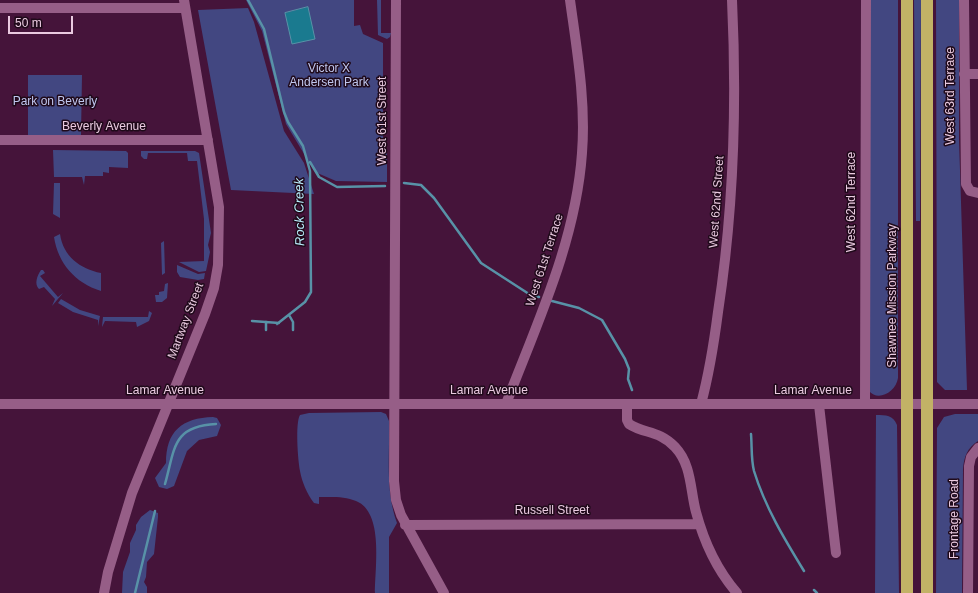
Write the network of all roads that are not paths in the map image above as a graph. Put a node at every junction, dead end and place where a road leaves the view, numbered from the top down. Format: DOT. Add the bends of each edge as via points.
graph roads {
  1 [pos="396,0"];
  2 [pos="570,0"];
  3 [pos="732,0"];
  4 [pos="866,0"];
  5 [pos="907,0"];
  6 [pos="927,0"];
  7 [pos="964,0"];
  8 [pos="185,4"];
  9 [pos="0,8"];
  10 [pos="964,74"];
  11 [pos="978,74"];
  12 [pos="0,140"];
  13 [pos="208,140"];
  14 [pos="974,192"];
  15 [pos="907,403"];
  16 [pos="0,404"];
  17 [pos="168,404"];
  18 [pos="394,404"];
  19 [pos="506,404"];
  20 [pos="702,404"];
  21 [pos="865,404"];
  22 [pos="927,404"];
  23 [pos="978,404"];
  24 [pos="627,405"];
  25 [pos="819,405"];
  26 [pos="978,448"];
  27 [pos="699,524"];
  28 [pos="405,525"];
  29 [pos="836,553"];
  30 [pos="104,593"];
  31 [pos="444,593"];
  32 [pos="737,593"];
  33 [pos="907,593"];
  34 [pos="928,593"];
  35 [pos="968,593"];
  1 -- 18 [label="street, West 61st Street"];
  2 -- 19 [label="street, West 61st Terrace" via="582,105 582,153 574,214 559,265"];
  3 -- 20 [label="street, West 62nd Street" via="735,115 731,205 724,275"];
  4 -- 21 [label="street, West 62nd Terrace"];
  5 -- 15 [label="highway, Shawnee Mission Parkway"];
  6 -- 22 [label="highway"];
  7 -- 10 [label="street, West 63rd Terrace"];
  8 -- 9 [label="street"];
  8 -- 13 [label="street, Martway Street"];
  10 -- 11 [label="street"];
  10 -- 14 [label="street, West 63rd Terrace" via="966,184"];
  12 -- 13 [label="street, Beverly Avenue"];
  13 -- 17 [label="street, Martway Street" via="219,207 218,265 214,288 205,314"];
  15 -- 21 [label="street, Lamar Avenue"];
  15 -- 22 [label="street, Lamar Avenue"];
  15 -- 33 [label="highway, Shawnee Mission Parkway"];
  16 -- 17 [label="street, Lamar Avenue"];
  17 -- 18 [label="street, Lamar Avenue"];
  17 -- 30 [label="street, Martway Street" via="132,493"];
  18 -- 19 [label="street, Lamar Avenue"];
  18 -- 28 [label="street" via="394,490"];
  19 -- 24 [label="street, Lamar Avenue"];
  20 -- 24 [label="street, Lamar Avenue"];
  20 -- 25 [label="street, Lamar Avenue"];
  21 -- 25 [label="street, Lamar Avenue"];
  22 -- 23 [label="street, Lamar Avenue"];
  22 -- 34 [label="highway"];
  24 -- 27 [label="street" via="629,424 662,437 674,446 683,458 688,470"];
  25 -- 29 [label="street"];
  26 -- 35 [label="street, Frontage Road" via="971,457 969,466"];
  27 -- 28 [label="street, Russell Street"];
  27 -- 32 [label="street" via="719,568"];
  28 -- 31 [label="street"];
}
